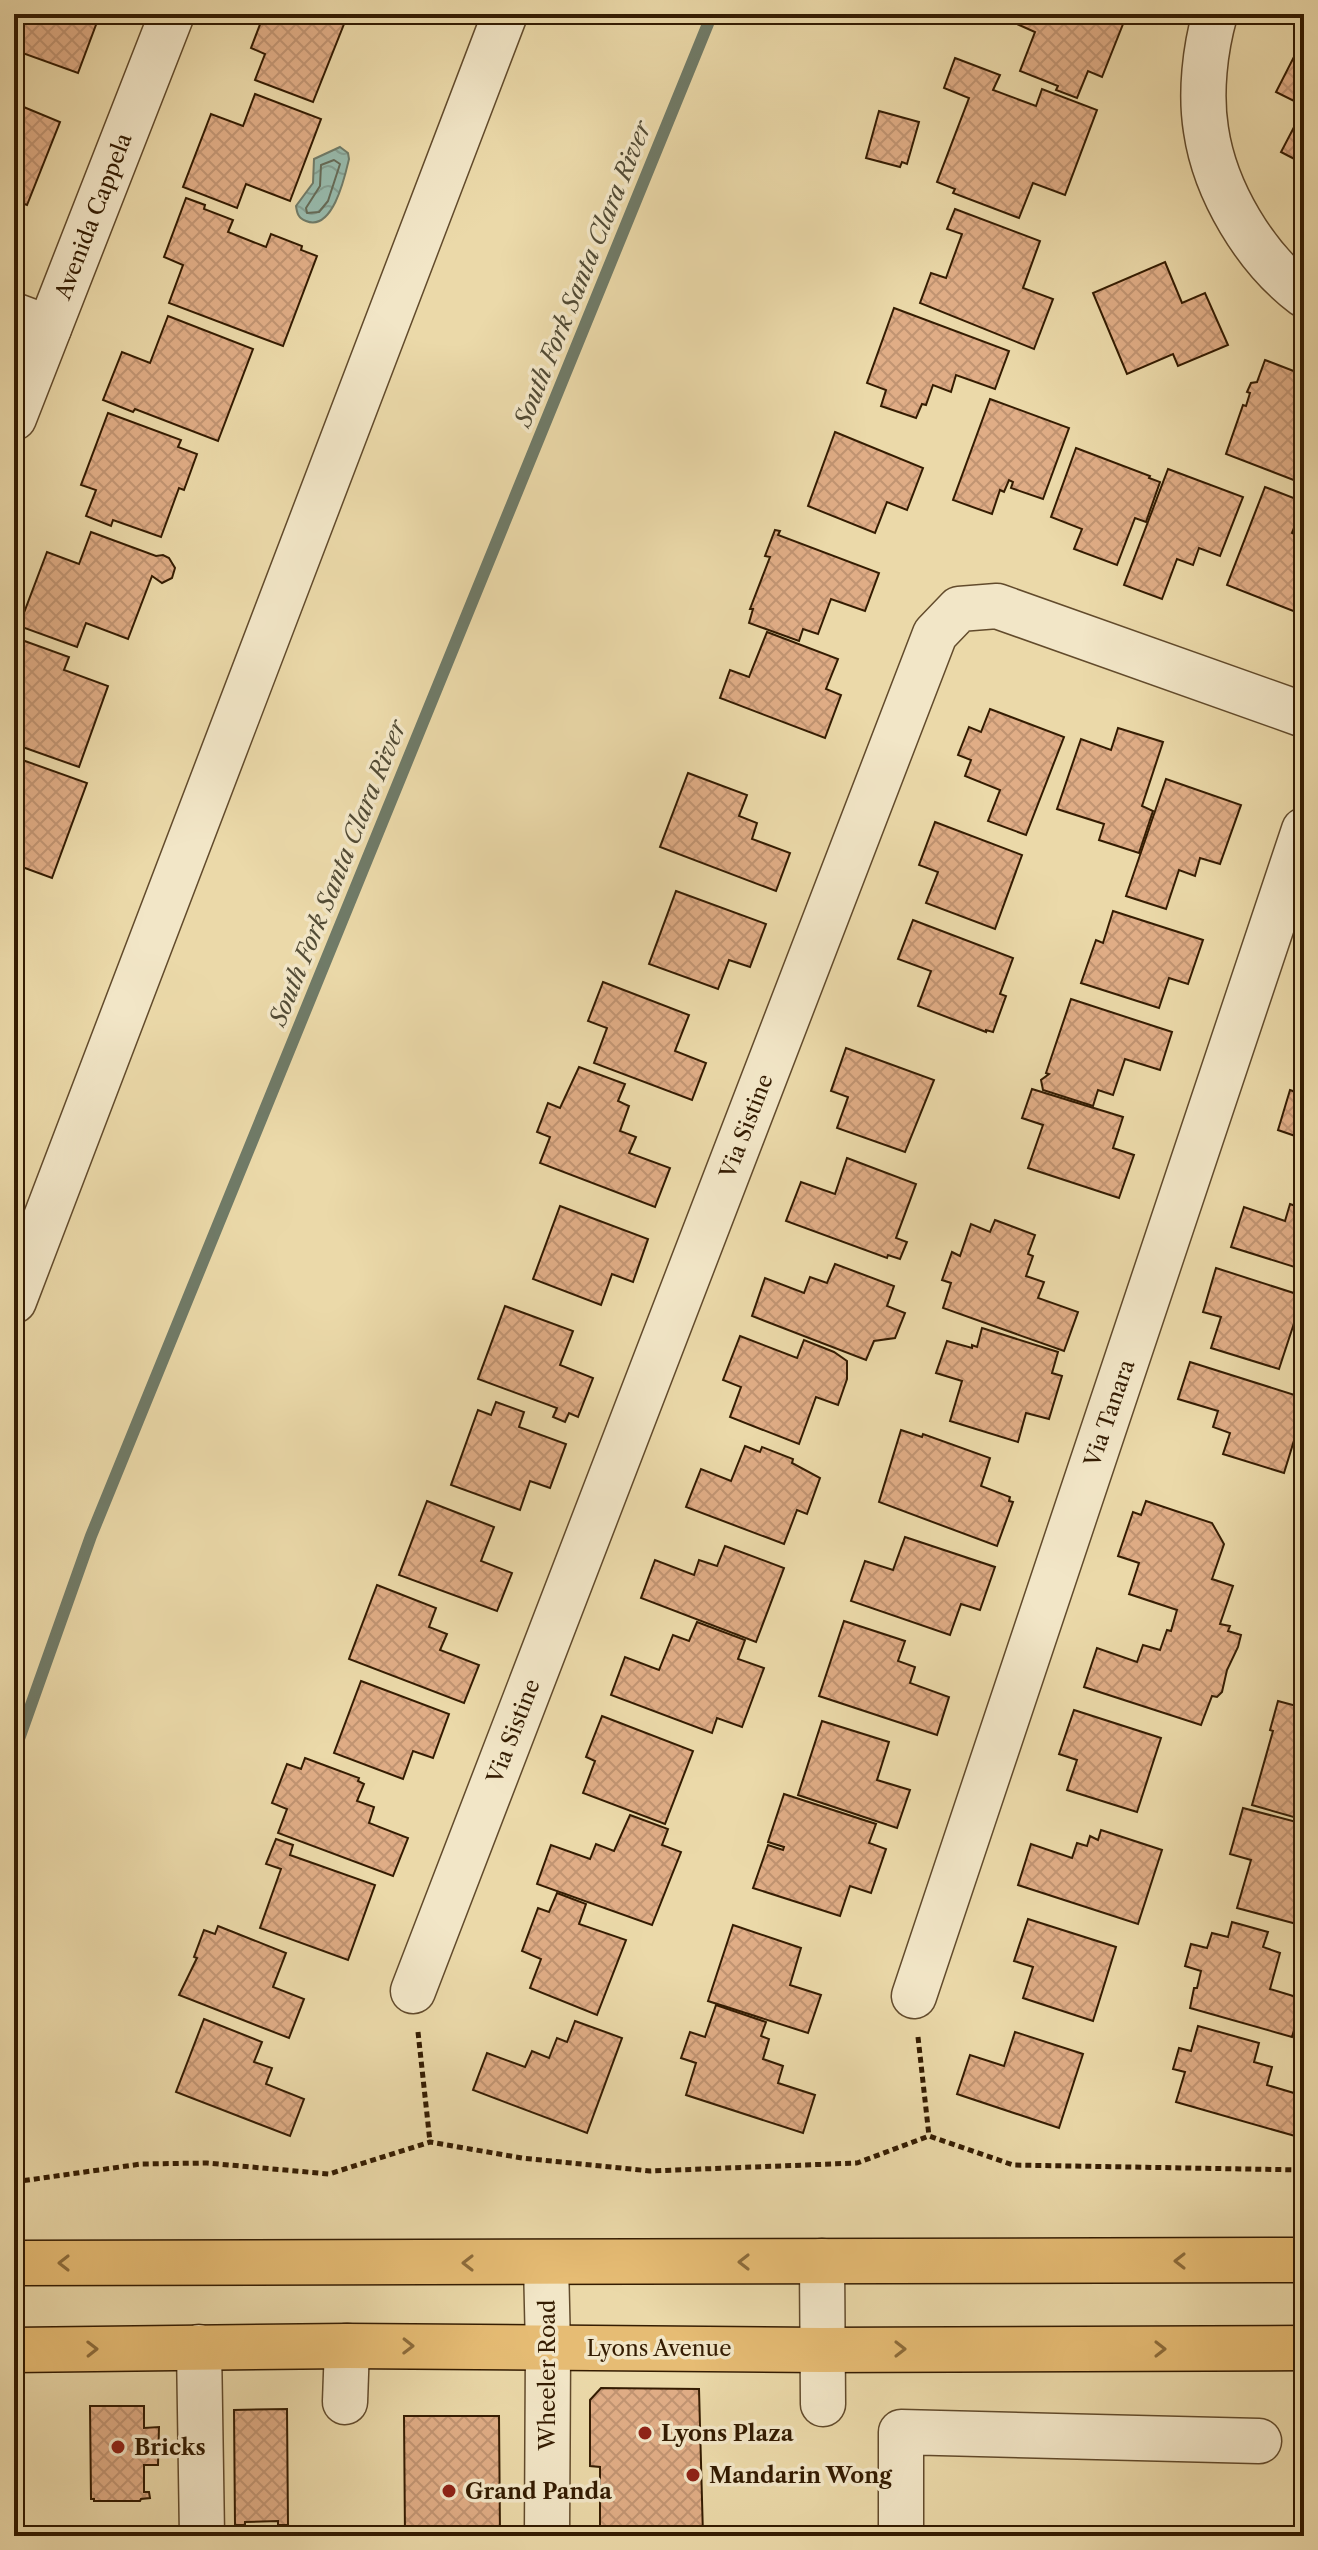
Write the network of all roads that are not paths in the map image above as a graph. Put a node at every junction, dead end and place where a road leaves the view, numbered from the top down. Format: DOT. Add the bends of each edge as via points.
graph roads {
  1 [pos="172,14"];
  2 [pos="505,14"];
  3 [pos="1215,14"];
  4 [pos="1304,295"];
  5 [pos="32,322"];
  6 [pos="14,418"];
  7 [pos="1304,715"];
  8 [pos="1304,830"];
  9 [pos="14,1301"];
  10 [pos="413,1991"];
  11 [pos="914,1996"];
  12 [pos="1304,2260"];
  13 [pos="822,2261"];
  14 [pos="14,2263"];
  15 [pos="546,2263"];
  16 [pos="347,2346"];
  17 [pos="199,2347"];
  18 [pos="548,2348"];
  19 [pos="1304,2348"];
  20 [pos="14,2350"];
  21 [pos="822,2350"];
  22 [pos="345,2402"];
  23 [pos="823,2404"];
  24 [pos="1259,2441"];
  25 [pos="202,2536"];
  26 [pos="547,2536"];
  27 [pos="901,2536"];
  1 -- 5 [label="street, Avenida Cappela"];
  2 -- 9 [label="street"];
  3 -- 4 [label="street" via="1205,52 1206,129 1222,185 1247,236"];
  5 -- 6 [label="street, Avenida Cappela"];
  7 -- 10 [label="street, Via Sistine" via="997,606 959,609 935,634"];
  8 -- 11 [label="street, Via Tanara"];
  12 -- 13 [label="main road, one-way"];
  13 -- 15 [label="main road, one-way"];
  13 -- 21 [label="street"];
  15 -- 14 [label="main road, one-way"];
  15 -- 18 [label="street, Wheeler Road"];
  16 -- 17 [label="main road, Lyons Avenue"];
  16 -- 18 [label="main road, Lyons Avenue, one-way"];
  16 -- 22 [label="street"];
  20 -- 17 [label="main road, Lyons Avenue, one-way"];
  17 -- 25 [label="street"];
  18 -- 21 [label="main road, Lyons Avenue"];
  18 -- 26 [label="street, Wheeler Road"];
  21 -- 19 [label="main road, Lyons Avenue, one-way"];
  21 -- 23 [label="street"];
  24 -- 27 [label="street" via="901,2432"];
}
